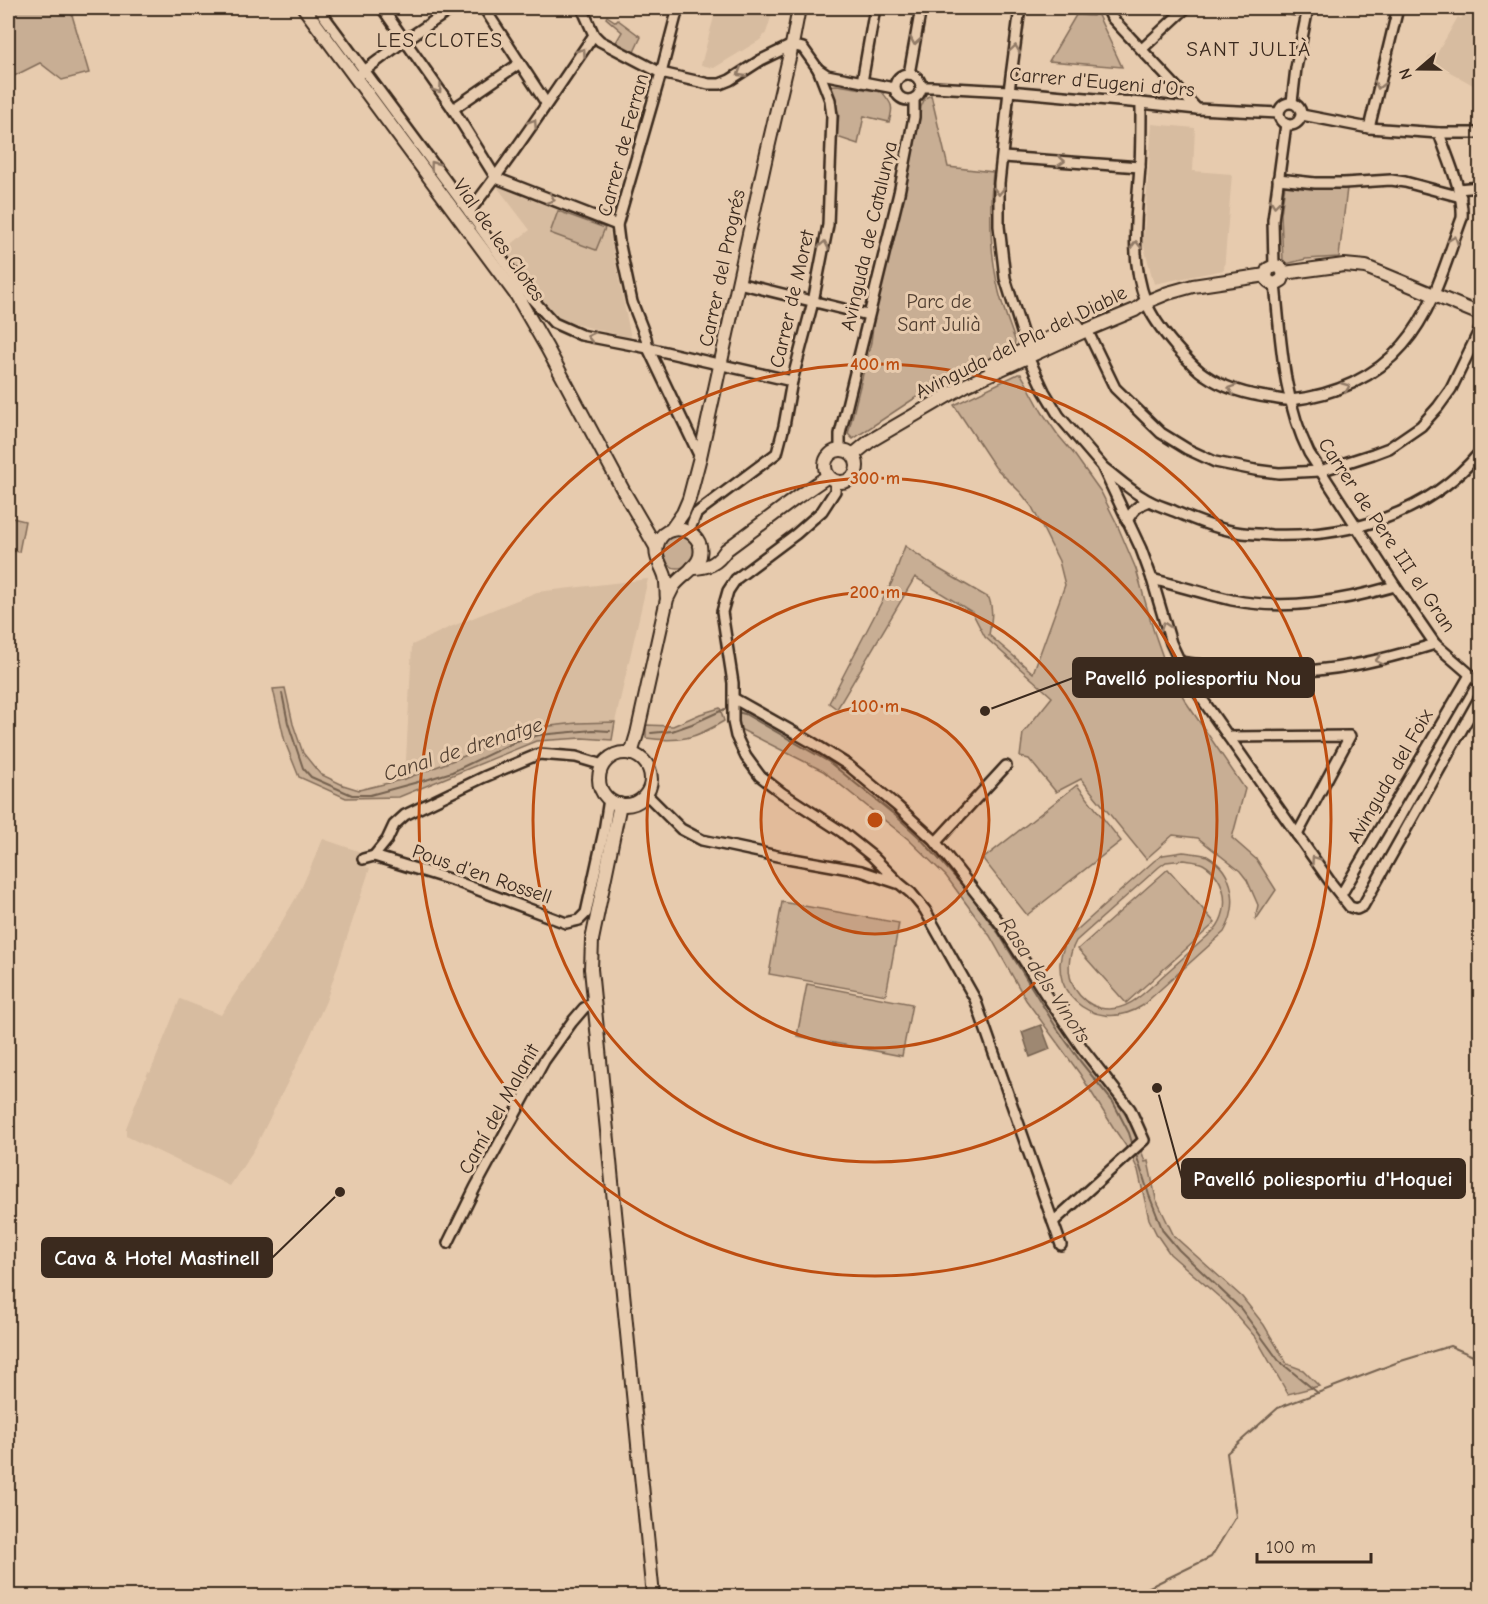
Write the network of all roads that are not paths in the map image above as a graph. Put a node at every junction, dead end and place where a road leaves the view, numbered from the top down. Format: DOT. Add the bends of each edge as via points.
graph roads {
  1 [pos="304,8"];
  2 [pos="318,8"];
  3 [pos="382,8"];
  4 [pos="453,8"];
  5 [pos="484,8"];
  6 [pos="582,8"];
  7 [pos="678,8"];
  8 [pos="800,8"];
  9 [pos="875,8"];
  10 [pos="921,8"];
  11 [pos="1020,8"];
  12 [pos="1107,8"];
  13 [pos="1186,8"];
  14 [pos="1282,8"];
  15 [pos="1398,8"];
  16 [pos="1307,9"];
  17 [pos="594,35"];
  18 [pos="404,41"];
  19 [pos="792,45"];
  20 [pos="1142,48"];
  21 [pos="520,63"];
  22 [pos="818,69"];
  23 [pos="360,73"];
  24 [pos="661,73"];
  25 [pos="909,74"];
  26 [pos="861,82"];
  27 [pos="922,87"];
  28 [pos="894,88"];
  29 [pos="1009,91"];
  30 [pos="914,99"];
  31 [pos="1292,102"];
  32 [pos="546,103"];
  33 [pos="1142,103"];
  34 [pos="1197,109"];
  35 [pos="453,110"];
  36 [pos="1279,113"];
  37 [pos="1302,115"];
  38 [pos="1286,124"];
  39 [pos="1369,128"];
  40 [pos="1439,133"];
  41 [pos="1480,133"];
  42 [pos="1003,157"];
  43 [pos="1140,166"];
  44 [pos="496,178"];
  45 [pos="1278,179"];
  46 [pos="1480,187"];
  47 [pos="1459,193"];
  48 [pos="469,212"];
  49 [pos="617,225"];
  50 [pos="1275,274"];
  51 [pos="738,283"];
  52 [pos="1434,295"];
  53 [pos="813,302"];
  54 [pos="1146,302"];
  55 [pos="1480,314"];
  56 [pos="868,315"];
  57 [pos="1480,329"];
  58 [pos="1087,330"];
  59 [pos="648,348"];
  60 [pos="1028,352"];
  61 [pos="721,365"];
  62 [pos="792,381"];
  63 [pos="1289,401"];
  64 [pos="847,452"];
  65 [pos="1480,452"];
  66 [pos="700,457"];
  67 [pos="1102,466"];
  68 [pos="1320,471"];
  69 [pos="832,479"];
  70 [pos="690,495"];
  71 [pos="1149,501"];
  72 [pos="708,504"];
  73 [pos="635,512"];
  74 [pos="1127,520"];
  75 [pos="1358,527"];
  76 [pos="669,531"];
  77 [pos="695,534"];
  78 [pos="656,547"];
  79 [pos="726,550"];
  80 [pos="661,565"];
  81 [pos="689,570"];
  82 [pos="1152,579"];
  83 [pos="1395,586"];
  84 [pos="667,599"];
  85 [pos="1436,644"];
  86 [pos="1179,662"];
  87 [pos="1470,675"];
  88 [pos="1480,683"];
  89 [pos="1480,697"];
  90 [pos="733,698"];
  91 [pos="1228,737"];
  92 [pos="631,754"];
  93 [pos="603,765"];
  94 [pos="1006,766"];
  95 [pos="646,794"];
  96 [pos="615,802"];
  97 [pos="1297,835"];
  98 [pos="936,842"];
  99 [pos="374,856"];
  100 [pos="872,856"];
  101 [pos="363,859"];
  102 [pos="882,866"];
  103 [pos="861,871"];
  104 [pos="871,874"];
  105 [pos="900,884"];
  106 [pos="1341,895"];
  107 [pos="594,1002"];
  108 [pos="1053,1222"];
  109 [pos="448,1243"];
  110 [pos="1061,1245"];
  111 [pos="653,1596"];
  1 -- 23 [label="street, Vial de les Clotes"];
  2 -- 23 [label="street"];
  3 -- 18 [label="street"];
  4 -- 18 [label="street"];
  5 -- 21 [label="street"];
  6 -- 17 [label="street"];
  7 -- 24 [label="street, Carrer de Ferran"];
  8 -- 19 [label="street, Carrer del Progrés"];
  9 -- 26 [label="street"];
  10 -- 25 [label="street, one-way"];
  29 -- 11 [label="street, one-way"];
  12 -- 20 [label="street"];
  13 -- 20 [label="street"];
  14 -- 16 [label="street"];
  15 -- 39 [label="street, one-way"];
  16 -- 31 [label="street"];
  17 -- 24 [label="street"];
  32 -- 17 [label="street, one-way"];
  18 -- 23 [label="street"];
  18 -- 35 [label="street, one-way"];
  19 -- 22 [label="street" via="803,48"];
  19 -- 24 [label="street, one-way" via="720,84"];
  19 -- 51 [label="street, Carrer del Progrés"];
  20 -- 34 [label="street"];
  21 -- 32 [label="street"];
  21 -- 35 [label="street"];
  22 -- 26 [label="street" via="827,75"];
  53 -- 22 [label="street, Carrer de Moret, one-way" via="828,225 832,116"];
  48 -- 23 [label="street, one-way"];
  23 -- 73 [label="street, Vial de les Clotes" via="517,296"];
  24 -- 49 [label="street, Carrer de Ferran"];
  25 -- 27 [label="street" via="917,77"];
  25 -- 28 [label="street" via="897,79"];
  26 -- 28 [label="street"];
  27 -- 29 [label="street, Carrer d'Eugeni d'Ors"];
  27 -- 30 [label="street"];
  28 -- 30 [label="street" via="902,99"];
  29 -- 33 [label="street, Carrer d'Eugeni d'Ors"];
  29 -- 42 [label="street"];
  30 -- 56 [label="street, Avinguda de Catalunya" via="899,193"];
  31 -- 36 [label="street" via="1283,104"];
  31 -- 37 [label="street" via="1299,106"];
  44 -- 32 [label="street, one-way"];
  33 -- 34 [label="street, Carrer d'Eugeni d'Ors"];
  33 -- 43 [label="street"];
  34 -- 36 [label="street, Carrer d'Eugeni d'Ors"];
  35 -- 44 [label="street"];
  36 -- 38 [label="street"];
  37 -- 38 [label="street" via="1296,124"];
  37 -- 39 [label="street"];
  38 -- 45 [label="street, Carrer de Pere III el Gran"];
  39 -- 40 [label="street"];
  40 -- 41 [label="street"];
  40 -- 47 [label="street"];
  42 -- 43 [label="street, one-way"];
  42 -- 60 [label="street, one-way" via="999,226 1005,279"];
  54 -- 43 [label="street, one-way" via="1136,261"];
  44 -- 48 [label="street"];
  44 -- 49 [label="street, one-way"];
  45 -- 47 [label="street" via="1316,183 1391,180"];
  45 -- 50 [label="street, Carrer de Pere III el Gran, one-way" via="1273,220"];
  46 -- 47 [label="street"];
  52 -- 47 [label="street, one-way" via="1462,218"];
  59 -- 48 [label="street, one-way" via="581,335 554,323 525,291"];
  49 -- 59 [label="street, Carrer de Ferran" via="632,302"];
  50 -- 52 [label="street, Avinguda del Pla del Diable" via="1344,265 1366,267"];
  50 -- 54 [label="street, Avinguda del Pla del Diable" via="1193,286"];
  50 -- 63 [label="street, Carrer de Pere III el Gran"];
  51 -- 53 [label="street"];
  51 -- 61 [label="street, Carrer del Progrés"];
  52 -- 55 [label="street, Avinguda del Pla del Diable"];
  63 -- 52 [label="street, one-way" via="1343,389 1370,374 1403,345"];
  53 -- 56 [label="street"];
  53 -- 62 [label="street, Carrer de Moret"];
  54 -- 58 [label="street, Avinguda del Pla del Diable"];
  54 -- 60 [label="street, Avinguda del Pla del Diable" via="1132,302"];
  63 -- 54 [label="street, one-way" via="1241,392 1203,374 1162,331"];
  56 -- 64 [label="street, Avinguda de Catalunya" via="840,434"];
  57 -- 68 [label="street" via="1451,389 1421,426 1389,448"];
  58 -- 60 [label="street, Avinguda del Pla del Diable"];
  58 -- 68 [label="street" via="1115,388 1161,433 1200,456 1230,466 1279,473"];
  59 -- 61 [label="street"];
  59 -- 66 [label="street, Carrer de Ferran"];
  60 -- 64 [label="street, Avinguda del Pla del Diable"];
  60 -- 67 [label="street" via="1059,416"];
  61 -- 62 [label="street"];
  61 -- 66 [label="street, Carrer del Progrés"];
  62 -- 72 [label="street, Carrer de Moret" via="777,453"];
  63 -- 68 [label="street, Carrer de Pere III el Gran" via="1301,436"];
  64 -- 69 [label="street" via="831,454 826,462"];
  64 -- 69 [label="street" via="857,465 854,475 846,481"];
  65 -- 75 [label="street" via="1428,497 1401,512"];
  66 -- 70 [label="street, Carrer del Progrés"];
  67 -- 71 [label="street"];
  67 -- 74 [label="street"];
  68 -- 75 [label="street, Carrer de Pere III el Gran"];
  69 -- 79 [label="street" via="796,498"];
  69 -- 90 [label="street" via="835,491 822,511 736,579 728,591 722,612"];
  70 -- 72 [label="street"];
  70 -- 76 [label="street, Carrer del Progrés" via="683,513"];
  70 -- 77 [label="street, Carrer del Progrés"];
  71 -- 74 [label="street" via="1139,505"];
  71 -- 75 [label="street" via="1245,534 1292,535"];
  72 -- 77 [label="street, Carrer de Moret" via="696,514"];
  73 -- 76 [label="street, Vial de les Clotes" via="649,525"];
  73 -- 78 [label="street, Vial de les Clotes"];
  74 -- 82 [label="street"];
  75 -- 83 [label="street, Carrer de Pere III el Gran"];
  76 -- 77 [label="street" via="683,529"];
  76 -- 78 [label="street"];
  77 -- 79 [label="street" via="712,551"];
  77 -- 81 [label="street" via="699,559"];
  78 -- 80 [label="street"];
  79 -- 81 [label="street" via="706,568"];
  80 -- 81 [label="street" via="673,572"];
  80 -- 84 [label="street"];
  81 -- 84 [label="street" via="673,586"];
  82 -- 83 [label="street" via="1234,600 1295,605 1328,602"];
  86 -- 82 [label="street, one-way"];
  83 -- 85 [label="street, Carrer de Pere III el Gran"];
  84 -- 92 [label="street"];
  85 -- 86 [label="street, one-way" via="1341,668 1272,672"];
  85 -- 87 [label="street, Carrer de Pere III el Gran"];
  86 -- 91 [label="street"];
  87 -- 88 [label="street, Carrer de Pere III el Gran"];
  87 -- 106 [label="street, Avinguda del Foix"];
  89 -- 106 [label="street, Avinguda del Foix" via="1363,906 1350,907"];
  90 -- 98 [label="street" via="848,765"];
  90 -- 100 [label="street" via="736,736 760,776"];
  91 -- 97 [label="street"];
  91 -- 97 [label="street" via="1350,736"];
  92 -- 93 [label="street" via="621,753"];
  92 -- 95 [label="street" via="647,765 650,785"];
  93 -- 96 [label="street" via="600,784 604,794"];
  93 -- 99 [label="street" via="576,757 539,754 405,814"];
  94 -- 98 [label="street"];
  95 -- 96 [label="street" via="630,804"];
  95 -- 103 [label="street" via="681,829 702,840"];
  96 -- 99 [label="street, Pous d'en Rossell" via="604,831 586,913 579,920 566,923 455,881"];
  96 -- 107 [label="street" via="592,940"];
  106 -- 97 [label="street, one-way"];
  98 -- 108 [label="street" via="1002,926 1083,1049 1130,1109 1144,1140"];
  99 -- 101 [label="street"];
  100 -- 102 [label="street"];
  100 -- 103 [label="street"];
  102 -- 103 [label="street"];
  102 -- 104 [label="street"];
  102 -- 105 [label="street"];
  103 -- 104 [label="street"];
  104 -- 105 [label="street"];
  105 -- 108 [label="street" via="925,910 975,999"];
  107 -- 109 [label="street, Camí del Malanit" via="572,1022 544,1061"];
  107 -- 111 [label="street"];
  108 -- 110 [label="street"];
}
